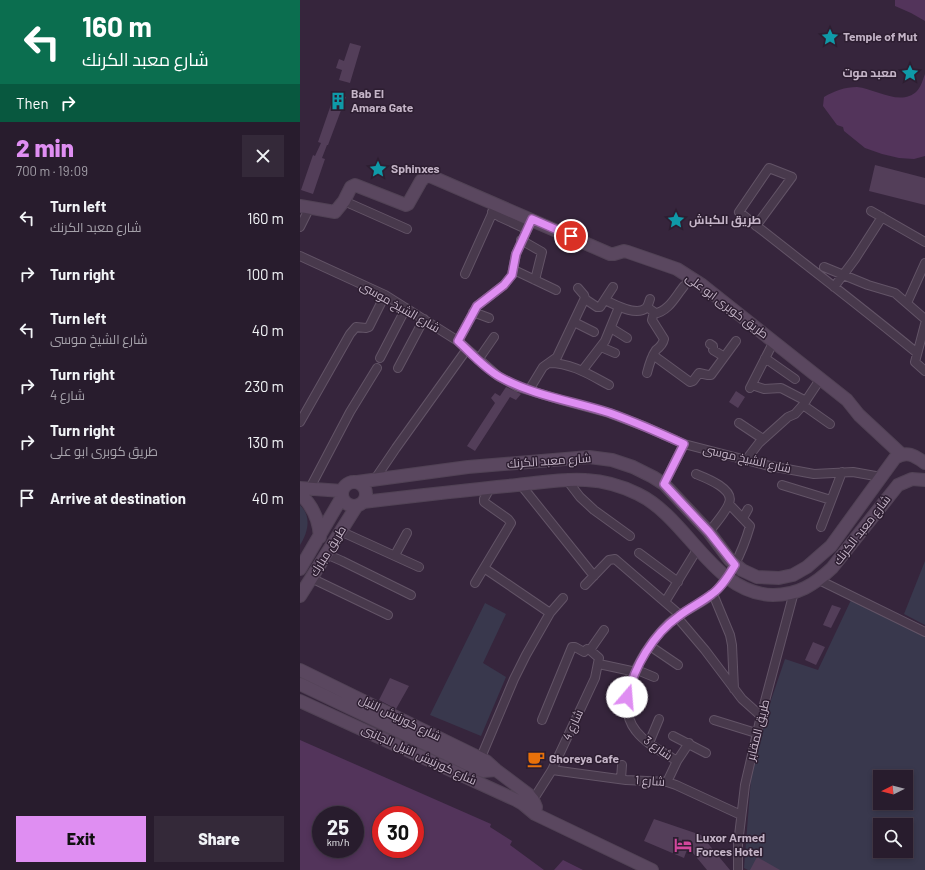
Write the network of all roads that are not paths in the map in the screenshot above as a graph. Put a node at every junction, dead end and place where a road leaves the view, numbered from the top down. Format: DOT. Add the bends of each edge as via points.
graph roads {
  1 [pos="344,201"];
  2 [pos="305,206"];
  3 [pos="494,208"];
  4 [pos="871,211"];
  5 [pos="882,218"];
  6 [pos="529,224"];
  7 [pos="756,226"];
  8 [pos="300,227"];
  9 [pos="407,229"];
  10 [pos="521,240"];
  11 [pos="925,242"];
  12 [pos="300,256"];
  13 [pos="925,263"];
  14 [pos="824,267"];
  15 [pos="514,270"];
  16 [pos="465,274"];
  17 [pos="844,275"];
  18 [pos="534,280"];
  19 [pos="684,286"];
  20 [pos="613,287"];
  21 [pos="834,287"];
  22 [pos="578,288"];
  23 [pos="556,290"];
  24 [pos="385,296"];
  25 [pos="585,299"];
  26 [pos="650,299"];
  27 [pos="605,300"];
  28 [pos="907,303"];
  29 [pos="619,307"];
  30 [pos="647,307"];
  31 [pos="406,308"];
  32 [pos="473,312"];
  33 [pos="654,314"];
  34 [pos="489,318"];
  35 [pos="424,319"];
  36 [pos="925,319"];
  37 [pos="574,322"];
  38 [pos="925,324"];
  39 [pos="611,328"];
  40 [pos="594,332"];
  41 [pos="494,337"];
  42 [pos="627,338"];
  43 [pos="458,341"];
  44 [pos="736,341"];
  45 [pos="774,341"];
  46 [pos="710,344"];
  47 [pos="601,347"];
  48 [pos="467,349"];
  49 [pos="615,353"];
  50 [pos="917,353"];
  51 [pos="653,355"];
  52 [pos="723,356"];
  53 [pos="380,358"];
  54 [pos="765,358"];
  55 [pos="478,360"];
  56 [pos="548,363"];
  57 [pos="377,368"];
  58 [pos="398,368"];
  59 [pos="582,371"];
  60 [pos="925,371"];
  61 [pos="647,373"];
  62 [pos="821,378"];
  63 [pos="795,379"];
  64 [pos="609,386"];
  65 [pos="529,390"];
  66 [pos="804,403"];
  67 [pos="300,422"];
  68 [pos="739,423"];
  69 [pos="830,424"];
  70 [pos="763,439"];
  71 [pos="684,444"];
  72 [pos="901,454"];
  73 [pos="746,460"];
  74 [pos="925,463"];
  75 [pos="842,472"];
  76 [pos="696,474"];
  77 [pos="881,477"];
  78 [pos="375,479"];
  79 [pos="567,480"];
  80 [pos="925,480"];
  81 [pos="357,482"];
  82 [pos="664,484"];
  83 [pos="521,485"];
  84 [pos="782,485"];
  85 [pos="490,488"];
  86 [pos="304,490"];
  87 [pos="342,494"];
  88 [pos="831,500"];
  89 [pos="360,504"];
  90 [pos="729,504"];
  91 [pos="748,509"];
  92 [pos="743,518"];
  93 [pos="821,527"];
  94 [pos="340,531"];
  95 [pos="709,532"];
  96 [pos="842,532"];
  97 [pos="407,533"];
  98 [pos="630,536"];
  99 [pos="320,537"];
  100 [pos="854,540"];
  101 [pos="698,548"];
  102 [pos="639,553"];
  103 [pos="326,554"];
  104 [pos="395,555"];
  105 [pos="735,565"];
  106 [pos="419,567"];
  107 [pos="300,568"];
  108 [pos="484,568"];
  109 [pos="594,576"];
  110 [pos="311,578"];
  111 [pos="726,578"];
  112 [pos="819,580"];
  113 [pos="678,582"];
  114 [pos="475,583"];
  115 [pos="585,585"];
  116 [pos="794,592"];
  117 [pos="713,594"];
  118 [pos="411,595"];
  119 [pos="300,596"];
  120 [pos="563,598"];
  121 [pos="666,602"];
  122 [pos="550,613"];
  123 [pos="388,615"];
  124 [pos="678,616"];
  125 [pos="604,630"];
  126 [pos="925,632"];
  127 [pos="650,646"];
  128 [pos="590,650"];
  129 [pos="599,664"];
  130 [pos="678,665"];
  131 [pos="300,670"];
  132 [pos="636,671"];
  133 [pos="654,677"];
  134 [pos="300,684"];
  135 [pos="734,690"];
  136 [pos="300,701"];
  137 [pos="300,709"];
  138 [pos="760,716"];
  139 [pos="659,719"];
  140 [pos="542,720"];
  141 [pos="714,720"];
  142 [pos="405,727"];
  143 [pos="756,733"];
  144 [pos="673,736"];
  145 [pos="649,743"];
  146 [pos="689,744"];
  147 [pos="706,753"];
  148 [pos="677,761"];
  149 [pos="478,763"];
  150 [pos="622,765"];
  151 [pos="552,770"];
  152 [pos="621,779"];
  153 [pos="667,782"];
  154 [pos="533,800"];
  155 [pos="535,814"];
  156 [pos="741,815"];
  157 [pos="652,870"];
  158 [pos="738,870"];
  1 -- 2 [label="street, طريق كوبرى ابو على" via="333,213"];
  1 -- 3 [label="street, طريق كوبرى ابو على" via="351,187 355,185 407,205 422,179 430,176"];
  1 -- 9 [label="street"];
  2 -- 8 [label="street"];
  3 -- 6 [label="street, طريق كوبرى ابو على"];
  3 -- 16 [label="street"];
  4 -- 5 [label="street"];
  5 -- 11 [label="street"];
  5 -- 17 [label="street"];
  6 -- 10 [label="street"];
  6 -- 45 [label="street, طريق كوبرى ابو على" via="610,254 626,251 677,269 702,285"];
  7 -- 7 [label="street" via="739,212 769,168 792,177"];
  7 -- 21 [label="street"];
  10 -- 15 [label="street"];
  10 -- 18 [label="street" via="542,252"];
  12 -- 24 [label="street, شارع الشيخ موسى"];
  13 -- 28 [label="street"];
  14 -- 17 [label="street"];
  15 -- 18 [label="street"];
  15 -- 32 [label="street" via="508,280"];
  17 -- 21 [label="street"];
  17 -- 28 [label="street" via="895,293"];
  18 -- 23 [label="street"];
  19 -- 33 [label="street" via="664,311"];
  20 -- 27 [label="street"];
  21 -- 50 [label="street"];
  22 -- 25 [label="street"];
  24 -- 31 [label="street, شارع الشيخ موسى"];
  24 -- 67 [label="street" via="369,327 356,328 350,334"];
  25 -- 27 [label="street" via="598,308"];
  25 -- 37 [label="street"];
  26 -- 30 [label="street"];
  27 -- 29 [label="street"];
  28 -- 36 [label="street"];
  29 -- 30 [label="street" via="634,310"];
  29 -- 39 [label="street"];
  30 -- 33 [label="street"];
  31 -- 35 [label="street, شارع الشيخ موسى"];
  31 -- 53 [label="street"];
  32 -- 34 [label="street"];
  32 -- 43 [label="street"];
  33 -- 51 [label="street" via="652,320 664,341"];
  35 -- 43 [label="street, شارع الشيخ موسى"];
  35 -- 58 [label="street"];
  37 -- 40 [label="street"];
  37 -- 56 [label="street" via="557,357"];
  38 -- 50 [label="street"];
  39 -- 42 [label="street"];
  39 -- 47 [label="street"];
  41 -- 55 [label="street"];
  43 -- 48 [label="street, شارع الشيخ موسى"];
  44 -- 52 [label="street"];
  45 -- 54 [label="street"];
  45 -- 62 [label="street, طريق كوبرى ابو على"];
  46 -- 52 [label="street" via="713,350"];
  47 -- 49 [label="street"];
  47 -- 59 [label="street"];
  48 -- 55 [label="street, شارع الشيخ موسى"];
  48 -- 78 [label="street"];
  50 -- 60 [label="street" via="915,362"];
  51 -- 52 [label="street" via="690,382 700,373 711,375"];
  51 -- 61 [label="street"];
  54 -- 63 [label="street"];
  54 -- 66 [label="street" via="751,387 781,388"];
  55 -- 65 [label="street, شارع الشيخ موسى" via="498,376"];
  56 -- 59 [label="street" via="562,364"];
  56 -- 65 [label="street"];
  57 -- 86 [label="street"];
  59 -- 64 [label="street"];
  62 -- 66 [label="street"];
  62 -- 72 [label="street, طريق كوبرى ابو على" via="848,400 859,415"];
  65 -- 71 [label="street, شارع الشيخ موسى" via="610,413"];
  66 -- 69 [label="street"];
  66 -- 70 [label="street" via="795,414"];
  68 -- 70 [label="street"];
  70 -- 73 [label="street"];
  71 -- 73 [label="street, شارع الشيخ موسى"];
  71 -- 82 [label="street"];
  72 -- 74 [label="street" via="914,455"];
  72 -- 77 [label="street, شارع معبد الكرنك" via="893,460"];
  73 -- 75 [label="street, شارع الشيخ موسى" via="814,474"];
  75 -- 77 [label="street, شارع الشيخ موسى"];
  75 -- 88 [label="street"];
  76 -- 90 [label="street" via="714,481 725,490 730,496"];
  77 -- 96 [label="street, شارع معبد الكرنك"];
  78 -- 81 [label="street, شارع معبد الكرنك"];
  78 -- 82 [label="street, شارع معبد الكرنك" via="468,467 590,457 612,460 633,467"];
  79 -- 83 [label="street, شارع معبد الكرنك"];
  79 -- 98 [label="street" via="594,510"];
  79 -- 101 [label="street, شارع معبد الكرنك" via="605,482 639,495 667,515"];
  80 -- 100 [label="street, شارع معبد الكرنك" via="912,479 898,485"];
  81 -- 87 [label="street" via="348,483"];
  81 -- 89 [label="street" via="365,488 366,498"];
  82 -- 95 [label="street, شارع معبد الكرنك"];
  83 -- 85 [label="street, شارع معبد الكرنك"];
  83 -- 109 [label="street"];
  84 -- 88 [label="street"];
  85 -- 89 [label="street, شارع معبد الكرنك"];
  85 -- 108 [label="street" via="484,502 511,523"];
  86 -- 87 [label="street"];
  86 -- 99 [label="street" via="315,513"];
  87 -- 89 [label="street" via="347,505"];
  87 -- 99 [label="street, طريق مبارك"];
  88 -- 93 [label="street"];
  89 -- 94 [label="street, طريق مبارك"];
  90 -- 92 [label="street"];
  90 -- 95 [label="street"];
  91 -- 92 [label="street"];
  92 -- 105 [label="street, شارع 3" via="750,526"];
  94 -- 103 [label="street, طريق مبارك"];
  94 -- 104 [label="street"];
  95 -- 105 [label="street, شارع معبد الكرنك"];
  96 -- 100 [label="street"];
  96 -- 105 [label="street, شارع معبد الكرنك" via="819,558 793,575 780,578 758,577"];
  97 -- 104 [label="street"];
  99 -- 107 [label="street, طريق مبارك"];
  100 -- 112 [label="street, شارع معبد الكرنك"];
  101 -- 111 [label="street, شارع معبد الكرنك"];
  101 -- 113 [label="street"];
  102 -- 113 [label="street"];
  103 -- 110 [label="street, طريق مبارك"];
  103 -- 118 [label="street"];
  104 -- 106 [label="street"];
  105 -- 111 [label="street, شارع 3"];
  108 -- 114 [label="street"];
  108 -- 122 [label="street"];
  109 -- 115 [label="street"];
  109 -- 121 [label="street" via="609,560 615,559"];
  110 -- 119 [label="street, طريق مبارك"];
  110 -- 123 [label="street"];
  111 -- 116 [label="street, شارع معبد الكرنك" via="741,588 754,592"];
  111 -- 117 [label="street, شارع 3"];
  112 -- 116 [label="street, شارع معبد الكرنك"];
  112 -- 126 [label="street"];
  113 -- 121 [label="street"];
  116 -- 138 [label="street, طريق المقابر"];
  117 -- 124 [label="street, شارع 3"];
  117 -- 135 [label="street" via="732,645"];
  120 -- 122 [label="street"];
  121 -- 124 [label="street"];
  122 -- 149 [label="street" via="514,680"];
  124 -- 127 [label="street, شارع 3" via="662,630"];
  124 -- 135 [label="street"];
  125 -- 128 [label="street"];
  127 -- 130 [label="street"];
  127 -- 132 [label="street, شارع 3"];
  128 -- 129 [label="street" via="599,657"];
  128 -- 140 [label="street" via="584,652 572,647"];
  129 -- 132 [label="street"];
  129 -- 151 [label="street, شارع 4" via="595,678"];
  131 -- 142 [label="street, شارع كورنيش النيل"];
  132 -- 133 [label="street"];
  132 -- 145 [label="street, شارع 3" via="627,697 627,709 629,720 635,730"];
  134 -- 142 [label="street, شارع كورنيش النيل"];
  135 -- 138 [label="street"];
  136 -- 155 [label="street, شارع كورنيش النيل الجانبى" via="523,804"];
  137 -- 155 [label="street, شارع كورنيش النيل الجانبى" via="520,811"];
  138 -- 143 [label="street, طريق المقابر"];
  139 -- 145 [label="street"];
  141 -- 143 [label="street"];
  142 -- 149 [label="street, شارع كورنيش النيل"];
  143 -- 156 [label="street, طريق المقابر"];
  144 -- 146 [label="street"];
  145 -- 148 [label="street, شارع 3"];
  146 -- 147 [label="street"];
  146 -- 148 [label="street"];
  148 -- 153 [label="street"];
  149 -- 154 [label="street, شارع كورنيش النيل" via="483,771 496,770"];
  150 -- 152 [label="street"];
  151 -- 152 [label="street, شارع 1"];
  151 -- 154 [label="street, شارع 4"];
  152 -- 153 [label="street, شارع 1"];
  153 -- 156 [label="street, شارع 1"];
  154 -- 155 [label="street"];
  155 -- 157 [label="street, شارع كورنيش النيل الجانبى"];
  156 -- 158 [label="street, طريق المقابر"];
}
